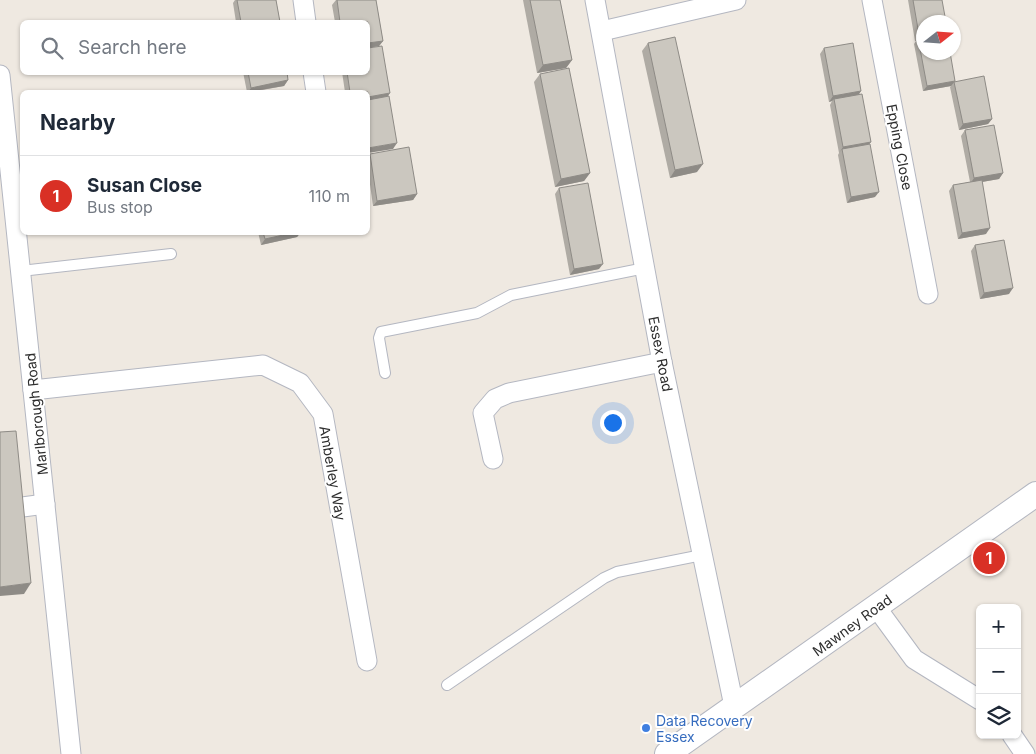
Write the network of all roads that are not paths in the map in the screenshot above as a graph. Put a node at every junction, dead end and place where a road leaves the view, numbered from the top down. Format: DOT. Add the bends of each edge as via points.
graph roads {
  1 [pos="302,0"];
  2 [pos="595,0"];
  3 [pos="736,0"];
  4 [pos="872,0"];
  5 [pos="306,20"];
  6 [pos="602,31"];
  7 [pos="0,75"];
  8 [pos="313,75"];
  9 [pos="316,90"];
  10 [pos="1,100"];
  11 [pos="171,254"];
  12 [pos="645,268"];
  13 [pos="21,271"];
  14 [pos="928,294"];
  15 [pos="662,362"];
  16 [pos="385,373"];
  17 [pos="34,390"];
  18 [pos="493,459"];
  19 [pos="1036,494"];
  20 [pos="45,504"];
  21 [pos="15,508"];
  22 [pos="702,555"];
  23 [pos="876,607"];
  24 [pos="366,661"];
  25 [pos="447,686"];
  26 [pos="976,698"];
  27 [pos="734,706"];
  28 [pos="1015,739"];
  29 [pos="682,750"];
  30 [pos="71,754"];
  31 [pos="1025,754"];
  1 -- 5 [label="street"];
  2 -- 6 [label="street, Essex Road"];
  3 -- 6 [label="street"];
  4 -- 14 [label="street, Epping Close"];
  6 -- 12 [label="street, Essex Road"];
  7 -- 10 [label="street, Marlborough Road"];
  8 -- 9 [label="street"];
  10 -- 13 [label="street, Marlborough Road"];
  11 -- 13 [label="lane"];
  12 -- 15 [label="street, Essex Road"];
  12 -- 16 [label="lane" via="511,295 477,313 381,332 379,338"];
  13 -- 17 [label="street, Marlborough Road"];
  15 -- 18 [label="street" via="509,393 495,400 483,414"];
  15 -- 22 [label="street, Essex Road"];
  17 -- 20 [label="street, Marlborough Road"];
  17 -- 24 [label="street, Amberley Way" via="263,365 300,383 322,414"];
  19 -- 23 [label="street, Mawney Road"];
  20 -- 21 [label="street"];
  20 -- 30 [label="street, Marlborough Road"];
  22 -- 25 [label="lane" via="617,572 604,578"];
  22 -- 27 [label="street, Essex Road"];
  23 -- 26 [label="street" via="914,659"];
  23 -- 27 [label="street, Mawney Road"];
  27 -- 29 [label="street, Mawney Road"];
  28 -- 31 [label="street"];
}
